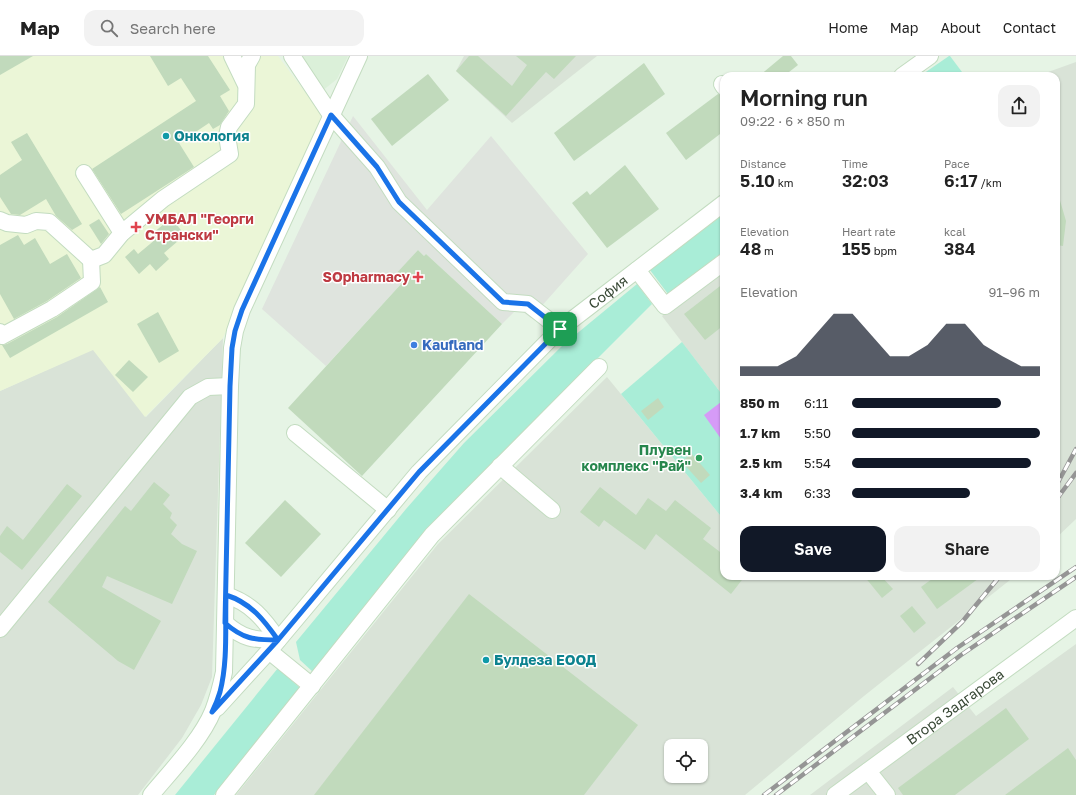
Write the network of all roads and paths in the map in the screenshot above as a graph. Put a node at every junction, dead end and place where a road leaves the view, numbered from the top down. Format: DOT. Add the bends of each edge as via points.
graph roads {
  1 [pos="232,56"];
  2 [pos="252,56"];
  3 [pos="292,56"];
  4 [pos="359,56"];
  5 [pos="930,56"];
  6 [pos="908,72"];
  7 [pos="246,84"];
  8 [pos="331,115"];
  9 [pos="84,173"];
  10 [pos="720,206"];
  11 [pos="0,220"];
  12 [pos="122,233"];
  13 [pos="91,260"];
  14 [pos="720,265"];
  15 [pos="637,270"];
  16 [pos="560,329"];
  17 [pos="1,335"];
  18 [pos="599,367"];
  19 [pos="230,386"];
  20 [pos="295,433"];
  21 [pos="500,466"];
  22 [pos="388,510"];
  23 [pos="552,510"];
  24 [pos="226,595"];
  25 [pos="1076,618"];
  26 [pos="225,623"];
  27 [pos="0,629"];
  28 [pos="274,646"];
  29 [pos="309,683"];
  30 [pos="212,712"];
  31 [pos="868,771"];
  32 [pos="845,792"];
  33 [pos="151,795"];
  34 [pos="224,795"];
  35 [pos="886,795"];
  1 -- 7 [label="street"];
  2 -- 7 [label="street" via="247,65"];
  3 -- 8 [label="street"];
  4 -- 8 [label="street"];
  5 -- 6 [label="street"];
  7 -- 12 [label="street" via="246,104 229,127 227,136 230,154 163,198"];
  8 -- 16 [label="street" via="377,167 399,202 503,302 528,304"];
  8 -- 19 [label="street" via="242,310 232,348"];
  9 -- 12 [label="street"];
  10 -- 15 [label="street, София"];
  11 -- 13 [label="street" via="26,224 36,221 49,222"];
  12 -- 13 [label="street" via="104,255"];
  13 -- 17 [label="street" via="92,282 52,309"];
  14 -- 15 [label="street" via="665,306"];
  15 -- 16 [label="street, София"];
  16 -- 22 [label="street, София" via="419,472"];
  18 -- 21 [label="street"];
  19 -- 24 [label="street"];
  19 -- 27 [label="street" via="208,387 190,397"];
  20 -- 22 [label="street"];
  21 -- 23 [label="street"];
  21 -- 29 [label="street" via="432,535"];
  22 -- 28 [label="street, София"];
  24 -- 26 [label="street"];
  24 -- 28 [label="street" via="250,607 265,622"];
  25 -- 31 [label="street, Втора Задгарова"];
  26 -- 28 [label="street" via="247,638"];
  26 -- 30 [label="street" via="224,672"];
  28 -- 29 [label="street" via="285,663"];
  28 -- 30 [label="street, София"];
  29 -- 34 [label="street"];
  30 -- 33 [label="street" via="197,738"];
  31 -- 32 [label="street, Втора Задгарова"];
  31 -- 35 [label="street"];
}
